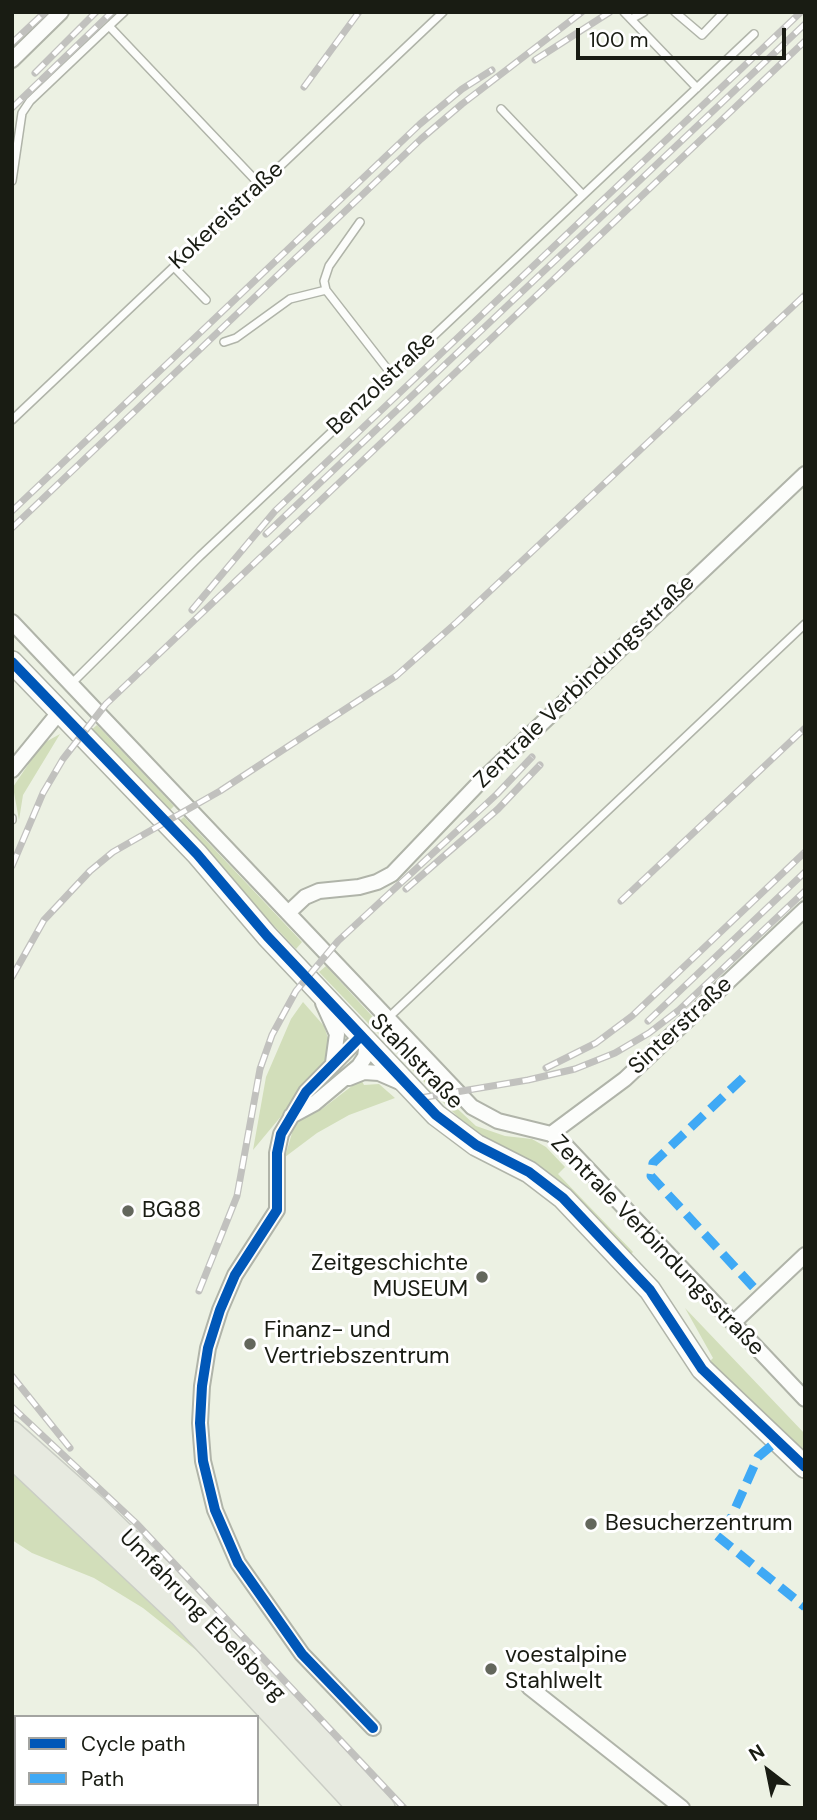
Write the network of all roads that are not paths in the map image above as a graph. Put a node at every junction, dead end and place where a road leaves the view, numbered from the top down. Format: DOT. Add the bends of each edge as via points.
graph roads {
  1 [pos="61,12"];
  2 [pos="124,12"];
  3 [pos="443,12"];
  4 [pos="624,12"];
  5 [pos="644,12"];
  6 [pos="676,12"];
  7 [pos="724,12"];
  8 [pos="631,19"];
  9 [pos="109,26"];
  10 [pos="754,34"];
  11 [pos="12,60"];
  12 [pos="697,88"];
  13 [pos="501,108"];
  14 [pos="12,181"];
  15 [pos="260,185"];
  16 [pos="583,195"];
  17 [pos="360,222"];
  18 [pos="174,267"];
  19 [pos="326,290"];
  20 [pos="206,299"];
  21 [pos="224,342"];
  22 [pos="392,375"];
  23 [pos="12,420"];
  24 [pos="805,474"];
  25 [pos="12,622"];
  26 [pos="805,624"];
  27 [pos="12,662"];
  28 [pos="71,684"];
  29 [pos="61,710"];
  30 [pos="12,771"];
  31 [pos="805,909"];
  32 [pos="288,913"];
  33 [pos="314,986"];
  34 [pos="387,1018"];
  35 [pos="364,1040"];
  36 [pos="333,1063"];
  37 [pos="344,1080"];
  38 [pos="408,1086"];
  39 [pos="290,1117"];
  40 [pos="551,1134"];
  41 [pos="805,1255"];
  42 [pos="733,1323"];
  43 [pos="805,1399"];
  44 [pos="12,1433"];
  45 [pos="12,1456"];
  46 [pos="805,1467"];
  47 [pos="529,1687"];
  48 [pos="373,1728"];
  49 [pos="360,1808"];
  50 [pos="383,1808"];
  51 [pos="682,1808"];
  1 -- 11 [label="street"];
  2 -- 9 [label="lane"];
  3 -- 15 [label="lane, Kokereistraße"];
  4 -- 8 [label="lane"];
  5 -- 8 [label="lane"];
  6 -- 7 [label="lane" via="702,35"];
  8 -- 12 [label="lane"];
  9 -- 14 [label="lane" via="22,113"];
  9 -- 15 [label="lane"];
  10 -- 12 [label="lane, Benzolstraße"];
  12 -- 16 [label="lane, Benzolstraße"];
  13 -- 16 [label="lane"];
  15 -- 18 [label="lane, Kokereistraße"];
  16 -- 22 [label="lane, Benzolstraße"];
  17 -- 19 [label="lane" via="329,266"];
  18 -- 20 [label="lane"];
  18 -- 23 [label="lane, Kokereistraße"];
  19 -- 21 [label="lane" via="290,299"];
  19 -- 22 [label="lane"];
  22 -- 28 [label="lane, Benzolstraße"];
  24 -- 32 [label="street, Zentrale Verbindungsstraße" via="479,783 392,874 368,885 319,891"];
  25 -- 28 [label="street, Zentrale Verbindungsstraße"];
  26 -- 34 [label="lane"];
  27 -- 29 [label="street, Stahlstraße"];
  28 -- 32 [label="street, Zentrale Verbindungsstraße"];
  29 -- 30 [label="street"];
  29 -- 33 [label="street, Stahlstraße"];
  31 -- 40 [label="street, Sinterstraße" via="625,1079"];
  32 -- 34 [label="street, Zentrale Verbindungsstraße"];
  33 -- 35 [label="street, Stahlstraße"];
  33 -- 36 [label="street" via="338,1034"];
  34 -- 40 [label="street, Zentrale Verbindungsstraße" via="472,1107 498,1121"];
  35 -- 36 [label="street"];
  35 -- 37 [label="street" via="365,1057"];
  35 -- 38 [label="street, Stahlstraße"];
  36 -- 39 [label="street"];
  37 -- 38 [label="street" via="364,1072 379,1073"];
  37 -- 39 [label="street"];
  38 -- 46 [label="street, Stahlstraße" via="450,1127 529,1172 563,1198 654,1296 702,1369"];
  39 -- 48 [label="street" via="277,1153 277,1210 235,1275 208,1348 202,1386 203,1461 222,1530 243,1572 302,1654"];
  40 -- 42 [label="street, Zentrale Verbindungsstraße"];
  41 -- 42 [label="street"];
  42 -- 43 [label="street, Zentrale Verbindungsstraße"];
  44 -- 50 [label="main road, Umfahrung Ebelsberg" via="192,1602"];
  45 -- 49 [label="main road, Umfahrung Ebelsberg" via="180,1614"];
  47 -- 51 [label="street"];
}
